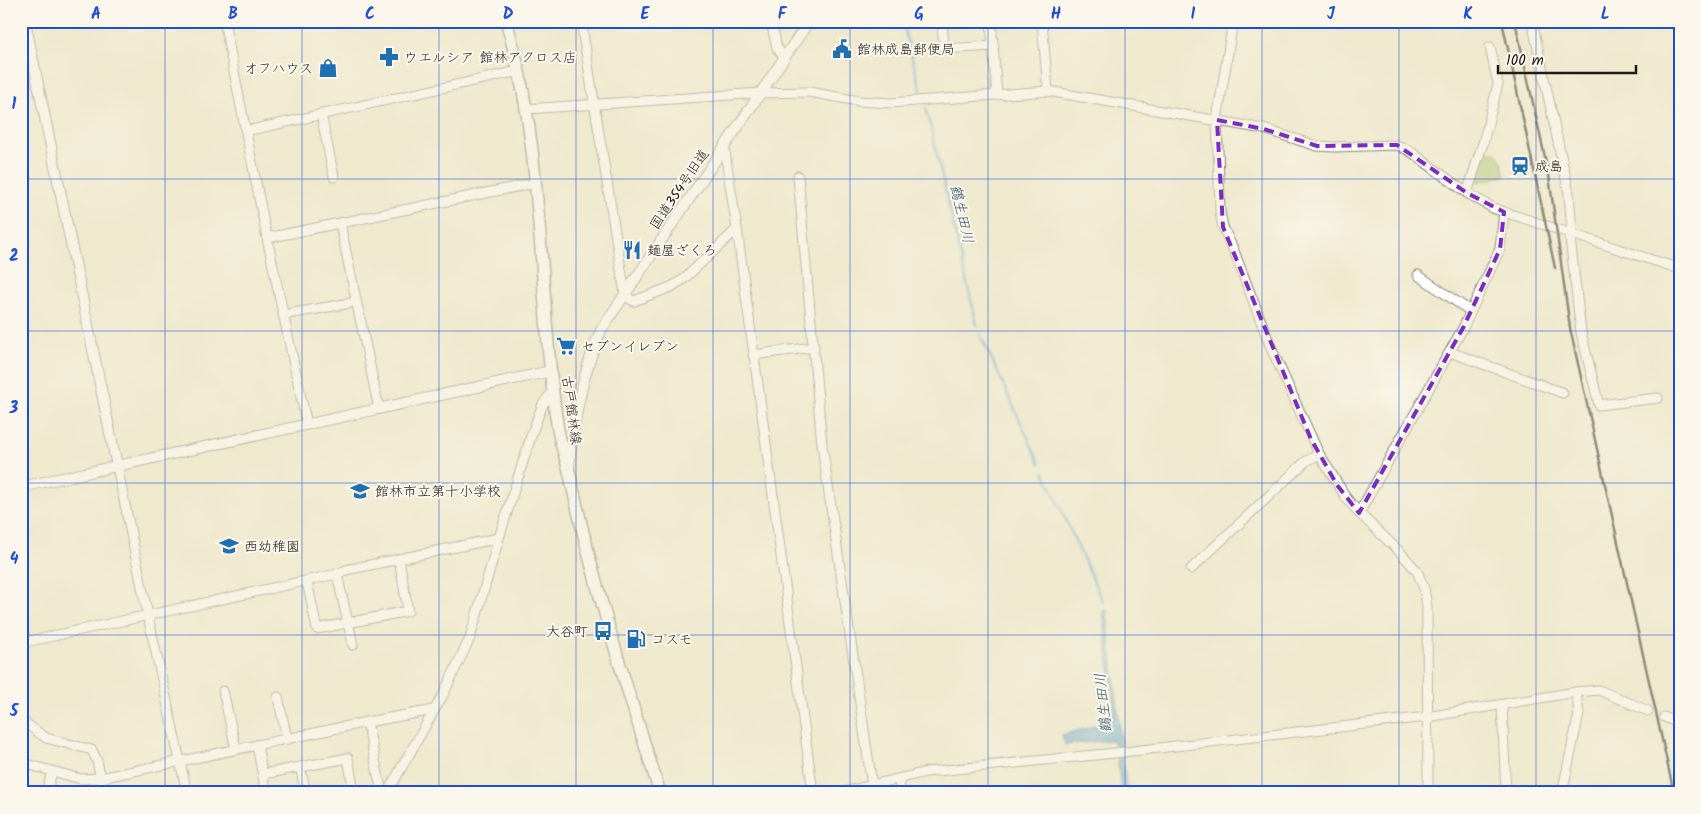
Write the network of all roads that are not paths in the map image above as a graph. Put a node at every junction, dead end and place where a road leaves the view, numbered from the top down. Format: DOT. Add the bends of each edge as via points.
graph roads {
  1 [pos="25,21"];
  2 [pos="224,21"];
  3 [pos="506,21"];
  4 [pos="581,21"];
  5 [pos="771,21"];
  6 [pos="809,21"];
  7 [pos="942,21"];
  8 [pos="991,21"];
  9 [pos="1042,21"];
  10 [pos="1233,21"];
  11 [pos="1532,21"];
  12 [pos="994,46"];
  13 [pos="1490,47"];
  14 [pos="784,57"];
  15 [pos="519,71"];
  16 [pos="1048,91"];
  17 [pos="760,93"];
  18 [pos="997,95"];
  19 [pos="594,104"];
  20 [pos="526,109"];
  21 [pos="321,114"];
  22 [pos="1218,120"];
  23 [pos="246,130"];
  24 [pos="724,146"];
  25 [pos="798,176"];
  26 [pos="334,177"];
  27 [pos="535,183"];
  28 [pos="1467,193"];
  29 [pos="1504,212"];
  30 [pos="340,223"];
  31 [pos="737,229"];
  32 [pos="1572,233"];
  33 [pos="267,238"];
  34 [pos="1680,269"];
  35 [pos="1418,275"];
  36 [pos="625,294"];
  37 [pos="356,302"];
  38 [pos="1470,311"];
  39 [pos="283,315"];
  40 [pos="814,347"];
  41 [pos="1450,352"];
  42 [pos="752,354"];
  43 [pos="551,371"];
  44 [pos="553,391"];
  45 [pos="1563,393"];
  46 [pos="1658,398"];
  47 [pos="379,409"];
  48 [pos="307,425"];
  49 [pos="1319,454"];
  50 [pos="118,466"];
  51 [pos="569,467"];
  52 [pos="21,487"];
  53 [pos="1359,513"];
  54 [pos="498,538"];
  55 [pos="399,559"];
  56 [pos="1191,569"];
  57 [pos="337,574"];
  58 [pos="307,581"];
  59 [pos="148,616"];
  60 [pos="348,622"];
  61 [pos="21,643"];
  62 [pos="352,645"];
  63 [pos="223,691"];
  64 [pos="1576,692"];
  65 [pos="278,697"];
  66 [pos="1502,705"];
  67 [pos="434,710"];
  68 [pos="1648,711"];
  69 [pos="1427,717"];
  70 [pos="1664,717"];
  71 [pos="21,720"];
  72 [pos="367,722"];
  73 [pos="1680,724"];
  74 [pos="287,739"];
  75 [pos="257,745"];
  76 [pos="236,749"];
  77 [pos="180,761"];
  78 [pos="23,763"];
  79 [pos="300,767"];
  80 [pos="52,772"];
  81 [pos="263,774"];
  82 [pos="100,778"];
  83 [pos="899,779"];
  84 [pos="872,785"];
  85 [pos="46,793"];
  86 [pos="104,793"];
  87 [pos="187,793"];
  88 [pos="266,793"];
  89 [pos="306,793"];
  90 [pos="351,793"];
  91 [pos="382,793"];
  92 [pos="387,793"];
  93 [pos="660,793"];
  94 [pos="813,793"];
  95 [pos="840,793"];
  96 [pos="900,793"];
  97 [pos="1428,793"];
  98 [pos="1506,793"];
  99 [pos="1562,793"];
  1 -- 50 [label="street"];
  2 -- 23 [label="street"];
  3 -- 15 [label="main road, 古戸館林線"];
  4 -- 19 [label="street"];
  5 -- 14 [label="street" via="777,48"];
  6 -- 14 [label="street, 国道354号旧道"];
  7 -- 12 [label="street" via="944,49"];
  8 -- 12 [label="street"];
  9 -- 16 [label="street"];
  10 -- 22 [label="street"];
  11 -- 32 [label="street" via="1569,193"];
  12 -- 18 [label="street"];
  13 -- 28 [label="street" via="1498,84"];
  14 -- 17 [label="street, 国道354号旧道"];
  15 -- 20 [label="main road, 古戸館林線"];
  15 -- 21 [label="street"];
  16 -- 18 [label="street"];
  16 -- 22 [label="street"];
  17 -- 18 [label="street" via="809,92 890,103"];
  17 -- 19 [label="street"];
  17 -- 24 [label="street, 国道354号旧道"];
  19 -- 20 [label="street"];
  19 -- 36 [label="street"];
  20 -- 27 [label="main road, 古戸館林線"];
  21 -- 23 [label="street"];
  21 -- 26 [label="street"];
  22 -- 28 [label="street" via="1264,129 1317,146 1397,145"];
  22 -- 49 [label="street" via="1223,227 1272,350"];
  23 -- 33 [label="street"];
  24 -- 31 [label="street"];
  24 -- 36 [label="street, 国道354号旧道"];
  25 -- 40 [label="street"];
  27 -- 30 [label="street"];
  27 -- 43 [label="main road, 古戸館林線"];
  28 -- 29 [label="street"];
  29 -- 32 [label="street"];
  29 -- 38 [label="street" via="1500,249"];
  30 -- 33 [label="street"];
  30 -- 37 [label="street"];
  31 -- 36 [label="street" via="684,279 634,301"];
  31 -- 42 [label="street"];
  32 -- 34 [label="street"];
  32 -- 46 [label="street" via="1581,332 1599,405"];
  33 -- 39 [label="street"];
  35 -- 38 [label="street"];
  36 -- 51 [label="street, 国道354号旧道" via="601,330 591,356 577,406"];
  37 -- 39 [label="street"];
  37 -- 47 [label="street"];
  38 -- 41 [label="street"];
  39 -- 48 [label="street"];
  40 -- 42 [label="street"];
  40 -- 84 [label="street" via="822,445"];
  41 -- 45 [label="street"];
  41 -- 53 [label="street"];
  42 -- 94 [label="street"];
  43 -- 44 [label="main road, 古戸館林線"];
  43 -- 47 [label="street"];
  44 -- 51 [label="main road, 古戸館林線" via="562,449"];
  44 -- 54 [label="street" via="543,404 533,430"];
  47 -- 48 [label="street"];
  48 -- 50 [label="street"];
  49 -- 53 [label="street"];
  49 -- 56 [label="street" via="1305,462"];
  50 -- 52 [label="street"];
  50 -- 59 [label="street"];
  51 -- 93 [label="main road, 古戸館林線" via="600,601"];
  53 -- 69 [label="street" via="1417,571 1424,588 1427,607"];
  54 -- 55 [label="street"];
  54 -- 67 [label="street" via="470,638"];
  55 -- 57 [label="street"];
  55 -- 60 [label="street" via="408,611"];
  57 -- 58 [label="street"];
  57 -- 60 [label="street"];
  58 -- 59 [label="street"];
  58 -- 60 [label="street" via="317,629"];
  59 -- 61 [label="street"];
  59 -- 77 [label="street"];
  60 -- 62 [label="street"];
  63 -- 76 [label="street"];
  64 -- 66 [label="street"];
  64 -- 68 [label="street" via="1599,690"];
  64 -- 99 [label="street" via="1579,714"];
  65 -- 74 [label="street"];
  66 -- 69 [label="street"];
  66 -- 98 [label="street"];
  67 -- 72 [label="street"];
  67 -- 92 [label="street"];
  69 -- 83 [label="street" via="926,772"];
  69 -- 97 [label="street"];
  70 -- 73 [label="street"];
  71 -- 82 [label="street" via="46,738 92,750"];
  72 -- 74 [label="street"];
  72 -- 91 [label="street"];
  74 -- 75 [label="street"];
  75 -- 76 [label="street"];
  75 -- 81 [label="street"];
  76 -- 77 [label="street"];
  77 -- 82 [label="street"];
  77 -- 87 [label="street"];
  78 -- 80 [label="street"];
  79 -- 81 [label="street"];
  79 -- 89 [label="street"];
  79 -- 90 [label="street" via="348,758 354,792"];
  80 -- 82 [label="street" via="81,779"];
  80 -- 85 [label="street"];
  81 -- 88 [label="street"];
  82 -- 86 [label="street"];
  83 -- 84 [label="street"];
  83 -- 96 [label="street"];
  84 -- 95 [label="street"];
}
